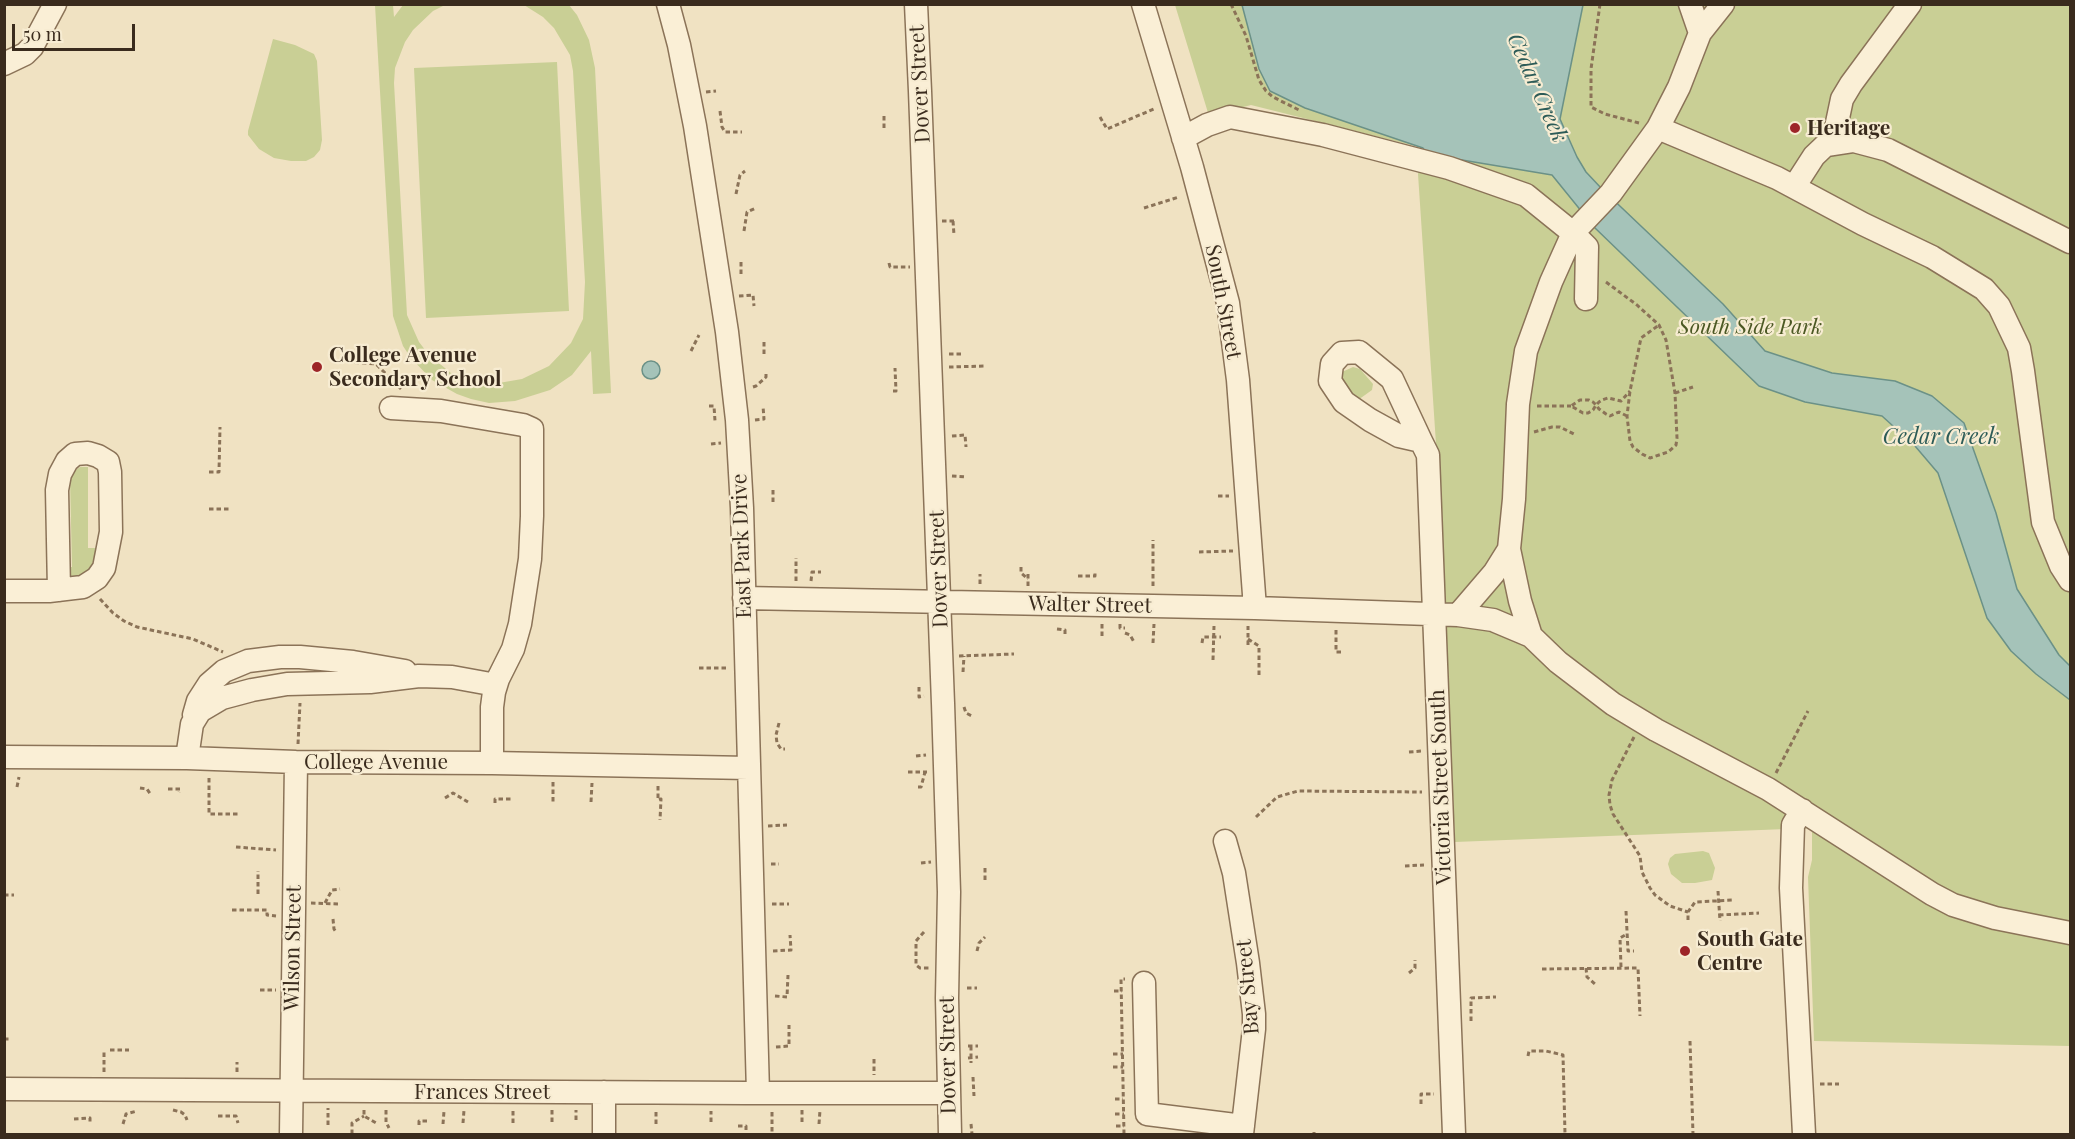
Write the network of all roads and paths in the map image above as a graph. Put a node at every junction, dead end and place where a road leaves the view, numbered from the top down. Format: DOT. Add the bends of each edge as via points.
graph roads {
  1 [pos="56,4"];
  2 [pos="668,4"];
  3 [pos="916,4"];
  4 [pos="1143,4"];
  5 [pos="1231,4"];
  6 [pos="1600,4"];
  7 [pos="1690,4"];
  8 [pos="1723,4"];
  9 [pos="1910,4"];
  10 [pos="1700,33"];
  11 [pos="4,64"];
  12 [pos="1172,101"];
  13 [pos="720,111"];
  14 [pos="884,116"];
  15 [pos="1100,117"];
  16 [pos="884,128"];
  17 [pos="1658,128"];
  18 [pos="1300,131"];
  19 [pos="742,132"];
  20 [pos="1183,138"];
  21 [pos="1828,145"];
  22 [pos="745,171"];
  23 [pos="1794,188"];
  24 [pos="1198,192"];
  25 [pos="736,194"];
  26 [pos="756,208"];
  27 [pos="1144,208"];
  28 [pos="953,221"];
  29 [pos="1579,226"];
  30 [pos="2070,227"];
  31 [pos="2046,230"];
  32 [pos="744,231"];
  33 [pos="954,235"];
  34 [pos="2070,242"];
  35 [pos="741,262"];
  36 [pos="890,264"];
  37 [pos="1587,269"];
  38 [pos="741,274"];
  39 [pos="910,274"];
  40 [pos="732,296"];
  41 [pos="1586,299"];
  42 [pos="754,306"];
  43 [pos="1659,325"];
  44 [pos="699,335"];
  45 [pos="764,342"];
  46 [pos="363,347"];
  47 [pos="691,351"];
  48 [pos="764,357"];
  49 [pos="347,362"];
  50 [pos="363,363"];
  51 [pos="986,366"];
  52 [pos="895,368"];
  53 [pos="939,368"];
  54 [pos="766,372"];
  55 [pos="744,387"];
  56 [pos="1693,387"];
  57 [pos="892,391"];
  58 [pos="1630,391"];
  59 [pos="1675,393"];
  60 [pos="1518,404"];
  61 [pos="1596,405"];
  62 [pos="709,406"];
  63 [pos="763,406"];
  64 [pos="1571,406"];
  65 [pos="391,408"];
  66 [pos="423,410"];
  67 [pos="1628,416"];
  68 [pos="747,421"];
  69 [pos="715,422"];
  70 [pos="220,427"];
  71 [pos="1517,432"];
  72 [pos="1574,434"];
  73 [pos="942,436"];
  74 [pos="1421,441"];
  75 [pos="966,447"];
  76 [pos="209,472"];
  77 [pos="773,490"];
  78 [pos="773,502"];
  79 [pos="209,509"];
  80 [pos="229,509"];
  81 [pos="1153,540"];
  82 [pos="1509,549"];
  83 [pos="1251,550"];
  84 [pos="1199,552"];
  85 [pos="796,558"];
  86 [pos="1021,567"];
  87 [pos="821,572"];
  88 [pos="1095,573"];
  89 [pos="1078,576"];
  90 [pos="1028,579"];
  91 [pos="2070,580"];
  92 [pos="87,584"];
  93 [pos="795,589"];
  94 [pos="811,589"];
  95 [pos="59,590"];
  96 [pos="4,591"];
  97 [pos="1152,596"];
  98 [pos="744,598"];
  99 [pos="940,602"];
  100 [pos="1251,613"];
  101 [pos="1435,614"];
  102 [pos="1458,615"];
  103 [pos="1154,617"];
  104 [pos="1214,618"];
  105 [pos="1336,621"];
  106 [pos="1057,629"];
  107 [pos="1125,633"];
  108 [pos="1065,634"];
  109 [pos="1531,636"];
  110 [pos="1214,637"];
  111 [pos="1221,637"];
  112 [pos="1248,639"];
  113 [pos="1134,642"];
  114 [pos="1153,643"];
  115 [pos="1202,643"];
  116 [pos="1248,645"];
  117 [pos="1342,652"];
  118 [pos="1014,654"];
  119 [pos="964,656"];
  120 [pos="950,657"];
  121 [pos="1213,660"];
  122 [pos="238,664"];
  123 [pos="746,667"];
  124 [pos="699,668"];
  125 [pos="963,672"];
  126 [pos="436,676"];
  127 [pos="1259,676"];
  128 [pos="496,685"];
  129 [pos="963,702"];
  130 [pos="1808,711"];
  131 [pos="972,716"];
  132 [pos="1643,722"];
  133 [pos="779,723"];
  134 [pos="192,724"];
  135 [pos="785,749"];
  136 [pos="4,757"];
  137 [pos="187,758"];
  138 [pos="296,762"];
  139 [pos="492,763"];
  140 [pos="748,768"];
  141 [pos="209,770"];
  142 [pos="937,771"];
  143 [pos="908,772"];
  144 [pos="925,772"];
  145 [pos="553,777"];
  146 [pos="592,778"];
  147 [pos="658,779"];
  148 [pos="918,787"];
  149 [pos="140,788"];
  150 [pos="168,789"];
  151 [pos="1768,789"];
  152 [pos="179,792"];
  153 [pos="1441,793"];
  154 [pos="151,795"];
  155 [pos="445,798"];
  156 [pos="513,799"];
  157 [pos="468,802"];
  158 [pos="591,802"];
  159 [pos="495,803"];
  160 [pos="553,804"];
  161 [pos="1802,810"];
  162 [pos="238,814"];
  163 [pos="1256,817"];
  164 [pos="660,820"];
  165 [pos="787,825"];
  166 [pos="762,826"];
  167 [pos="1225,841"];
  168 [pos="236,847"];
  169 [pos="278,850"];
  170 [pos="1434,864"];
  171 [pos="1405,866"];
  172 [pos="985,868"];
  173 [pos="258,871"];
  174 [pos="985,882"];
  175 [pos="340,889"];
  176 [pos="1718,891"];
  177 [pos="258,894"];
  178 [pos="4,895"];
  179 [pos="14,895"];
  180 [pos="1734,900"];
  181 [pos="1719,901"];
  182 [pos="305,903"];
  183 [pos="324,903"];
  184 [pos="339,904"];
  185 [pos="764,904"];
  186 [pos="789,904"];
  187 [pos="232,910"];
  188 [pos="1626,911"];
  189 [pos="1688,912"];
  190 [pos="1759,914"];
  191 [pos="1719,915"];
  192 [pos="285,916"];
  193 [pos="333,918"];
  194 [pos="1688,920"];
  195 [pos="1719,921"];
  196 [pos="336,932"];
  197 [pos="924,932"];
  198 [pos="2070,933"];
  199 [pos="1627,934"];
  200 [pos="790,935"];
  201 [pos="985,937"];
  202 [pos="765,951"];
  203 [pos="977,951"];
  204 [pos="1634,951"];
  205 [pos="1415,960"];
  206 [pos="937,968"];
  207 [pos="1586,968"];
  208 [pos="1621,968"];
  209 [pos="1542,969"];
  210 [pos="1409,973"];
  211 [pos="788,975"];
  212 [pos="1144,983"];
  213 [pos="1596,985"];
  214 [pos="260,990"];
  215 [pos="284,990"];
  216 [pos="1114,991"];
  217 [pos="1122,991"];
  218 [pos="767,996"];
  219 [pos="1497,997"];
  220 [pos="1115,1005"];
  221 [pos="1122,1005"];
  222 [pos="1640,1016"];
  223 [pos="1471,1021"];
  224 [pos="789,1026"];
  225 [pos="1122,1029"];
  226 [pos="1116,1030"];
  227 [pos="4,1039"];
  228 [pos="11,1039"];
  229 [pos="1690,1041"];
  230 [pos="971,1046"];
  231 [pos="768,1047"];
  232 [pos="105,1050"];
  233 [pos="110,1050"];
  234 [pos="129,1050"];
  235 [pos="1113,1054"];
  236 [pos="1123,1054"];
  237 [pos="1528,1056"];
  238 [pos="874,1059"];
  239 [pos="972,1063"];
  240 [pos="1113,1067"];
  241 [pos="1123,1067"];
  242 [pos="973,1077"];
  243 [pos="104,1078"];
  244 [pos="1814,1084"];
  245 [pos="1839,1084"];
  246 [pos="875,1085"];
  247 [pos="8,1091"];
  248 [pos="291,1091"];
  249 [pos="604,1092"];
  250 [pos="949,1093"];
  251 [pos="1443,1094"];
  252 [pos="974,1096"];
  253 [pos="1115,1099"];
  254 [pos="1124,1099"];
  255 [pos="765,1100"];
  256 [pos="328,1103"];
  257 [pos="364,1103"];
  258 [pos="386,1103"];
  259 [pos="444,1104"];
  260 [pos="464,1104"];
  261 [pos="513,1104"];
  262 [pos="1421,1104"];
  263 [pos="552,1105"];
  264 [pos="656,1105"];
  265 [pos="802,1107"];
  266 [pos="820,1107"];
  267 [pos="140,1110"];
  268 [pos="167,1110"];
  269 [pos="1124,1112"];
  270 [pos="1116,1113"];
  271 [pos="218,1116"];
  272 [pos="363,1116"];
  273 [pos="74,1119"];
  274 [pos="187,1120"];
  275 [pos="427,1121"];
  276 [pos="552,1122"];
  277 [pos="90,1123"];
  278 [pos="238,1123"];
  279 [pos="464,1123"];
  280 [pos="513,1123"];
  281 [pos="802,1123"];
  282 [pos="123,1124"];
  283 [pos="378,1124"];
  284 [pos="443,1124"];
  285 [pos="656,1124"];
  286 [pos="819,1124"];
  287 [pos="971,1124"];
  288 [pos="1147,1124"];
  289 [pos="328,1125"];
  290 [pos="419,1125"];
  291 [pos="738,1126"];
  292 [pos="1116,1126"];
  293 [pos="1124,1126"];
  294 [pos="389,1128"];
  295 [pos="1243,1130"];
  296 [pos="291,1134"];
  297 [pos="351,1134"];
  298 [pos="604,1134"];
  299 [pos="746,1134"];
  300 [pos="772,1134"];
  301 [pos="950,1134"];
  302 [pos="972,1134"];
  303 [pos="1124,1134"];
  304 [pos="1454,1134"];
  305 [pos="1565,1134"];
  306 [pos="1693,1134"];
  307 [pos="1804,1134"];
  1 -- 11 [label="street" via="33,47"];
  2 -- 98 [label="street, East Park Drive" via="689,92 728,332 739,447"];
  3 -- 99 [label="street, Dover Street"];
  4 -- 12 [label="street, South Street"];
  5 -- 18 [label="path" via="1246,36 1259,80 1273,97 1301,110"];
  6 -- 17 [label="path" via="1590,107"];
  7 -- 10 [label="street"];
  8 -- 10 [label="street"];
  9 -- 21 [label="street" via="1842,99 1837,128"];
  10 -- 17 [label="street"];
  12 -- 15 [label="path" via="1107,129"];
  12 -- 20 [label="street, South Street"];
  13 -- 19 [label="path" via="725,132"];
  14 -- 16 [label="path"];
  17 -- 23 [label="street"];
  17 -- 29 [label="street" via="1611,194"];
  18 -- 20 [label="street" via="1230,117"];
  18 -- 29 [label="street" via="1449,168 1526,195"];
  20 -- 24 [label="street, South Street"];
  21 -- 23 [label="street" via="1814,156"];
  21 -- 31 [label="street" via="1854,141 1888,150"];
  22 -- 25 [label="path" via="740,175"];
  23 -- 91 [label="street" via="1932,257 1984,290 1999,306 2019,348 2043,522"];
  24 -- 27 [label="path"];
  24 -- 83 [label="street, South Street" via="1230,313"];
  26 -- 32 [label="path" via="747,212"];
  28 -- 33 [label="path"];
  29 -- 37 [label="street" via="1587,247"];
  29 -- 60 [label="street" via="1531,334"];
  30 -- 31 [label="street"];
  31 -- 34 [label="street"];
  35 -- 38 [label="path"];
  36 -- 39 [label="path" via="910,267"];
  37 -- 41 [label="street"];
  37 -- 43 [label="path"];
  40 -- 42 [label="path" via="753,295"];
  43 -- 58 [label="path" via="1641,338"];
  43 -- 59 [label="path" via="1670,356"];
  44 -- 47 [label="path"];
  45 -- 48 [label="path"];
  46 -- 50 [label="path"];
  49 -- 50 [label="path"];
  50 -- 66 [label="path" via="376,364"];
  51 -- 53 [label="path"];
  52 -- 57 [label="path" via="896,391"];
  54 -- 55 [label="path" via="756,386"];
  56 -- 59 [label="path"];
  58 -- 61 [label="path" via="1621,401 1608,398"];
  58 -- 67 [label="path"];
  59 -- 67 [label="path" via="1677,441 1664,454 1646,457 1633,447"];
  60 -- 64 [label="path"];
  60 -- 71 [label="street"];
  61 -- 64 [label="path" via="1584,399"];
  61 -- 64 [label="path" via="1583,413"];
  61 -- 67 [label="path" via="1610,416 1619,412"];
  62 -- 69 [label="path" via="714,406"];
  63 -- 68 [label="path" via="764,419"];
  65 -- 66 [label="street"];
  66 -- 128 [label="street" via="523,424 532,429 528,578 513,649"];
  70 -- 76 [label="path" via="219,472"];
  71 -- 72 [label="path" via="1560,427"];
  71 -- 82 [label="street"];
  73 -- 75 [label="path" via="965,435"];
  74 -- 101 [label="street, Victoria Street South" via="1430,472"];
  77 -- 78 [label="path"];
  79 -- 80 [label="path"];
  81 -- 97 [label="path"];
  82 -- 102 [label="street"];
  82 -- 109 [label="street"];
  83 -- 84 [label="path"];
  83 -- 100 [label="street, South Street"];
  85 -- 93 [label="path"];
  86 -- 90 [label="path" via="1021,573"];
  87 -- 94 [label="path" via="812,572"];
  88 -- 89 [label="path"];
  92 -- 95 [label="street"];
  92 -- 95 [label="street" via="104,568 111,532 108,462 88,453 75,454 60,474"];
  92 -- 122 [label="path" via="124,621 208,644"];
  95 -- 96 [label="street"];
  98 -- 99 [label="street, Walter Street"];
  98 -- 123 [label="street, East Park Drive"];
  99 -- 100 [label="street, Walter Street"];
  99 -- 250 [label="street, Dover Street" via="949,892"];
  100 -- 101 [label="street, Walter Street"];
  100 -- 112 [label="path"];
  101 -- 102 [label="street, Walter Street"];
  101 -- 153 [label="street, Victoria Street South"];
  102 -- 109 [label="street, Walter Street" via="1493,620"];
  103 -- 114 [label="path"];
  104 -- 110 [label="path"];
  105 -- 117 [label="path" via="1336,652"];
  106 -- 108 [label="path" via="1065,630"];
  107 -- 113 [label="path"];
  109 -- 132 [label="street" via="1592,689"];
  110 -- 111 [label="path"];
  110 -- 115 [label="path" via="1203,637"];
  110 -- 121 [label="path"];
  112 -- 116 [label="path"];
  112 -- 127 [label="path" via="1259,646"];
  118 -- 119 [label="path"];
  119 -- 120 [label="path"];
  119 -- 125 [label="path"];
  122 -- 126 [label="street" via="300,657"];
  122 -- 134 [label="street" via="224,671 202,692"];
  123 -- 124 [label="path"];
  123 -- 140 [label="street, East Park Drive"];
  126 -- 128 [label="street"];
  126 -- 134 [label="street" via="273,685 222,698 200,711"];
  128 -- 139 [label="street"];
  129 -- 131 [label="path" via="966,713"];
  130 -- 151 [label="path"];
  132 -- 151 [label="street"];
  132 -- 189 [label="path" via="1612,780 1610,805 1640,856 1642,872 1655,895"];
  133 -- 135 [label="path" via="777,743"];
  134 -- 137 [label="street"];
  136 -- 137 [label="street, College Avenue"];
  137 -- 138 [label="street, College Avenue"];
  138 -- 139 [label="street, College Avenue"];
  138 -- 248 [label="street, Wilson Street"];
  139 -- 140 [label="street, College Avenue"];
  140 -- 255 [label="street, East Park Drive"];
  141 -- 162 [label="path" via="209,814"];
  142 -- 144 [label="path"];
  143 -- 144 [label="path"];
  144 -- 148 [label="path"];
  145 -- 160 [label="path"];
  146 -- 158 [label="path"];
  147 -- 164 [label="path"];
  149 -- 154 [label="path"];
  150 -- 152 [label="path" via="180,789"];
  151 -- 161 [label="street"];
  153 -- 163 [label="path" via="1298,791 1277,797"];
  153 -- 304 [label="street, Victoria Street South"];
  155 -- 157 [label="path" via="453,793"];
  156 -- 159 [label="path" via="495,799"];
  161 -- 198 [label="street" via="1953,904 1995,918"];
  161 -- 307 [label="street" via="1794,825 1791,888"];
  165 -- 166 [label="path"];
  167 -- 295 [label="street, Bay Street" via="1249,964 1254,1016"];
  168 -- 169 [label="path"];
  170 -- 171 [label="path"];
  172 -- 174 [label="path"];
  173 -- 177 [label="path"];
  175 -- 183 [label="path" via="332,890"];
  176 -- 181 [label="path"];
  178 -- 179 [label="path"];
  180 -- 181 [label="path"];
  181 -- 189 [label="path" via="1695,902"];
  181 -- 191 [label="path"];
  182 -- 183 [label="path"];
  183 -- 184 [label="path"];
  185 -- 186 [label="path"];
  187 -- 192 [label="path" via="267,910 267,915"];
  188 -- 199 [label="path"];
  189 -- 194 [label="path"];
  190 -- 191 [label="path"];
  191 -- 195 [label="path"];
  193 -- 196 [label="path"];
  197 -- 206 [label="path" via="916,941 916,965"];
  199 -- 204 [label="path" via="1628,951"];
  199 -- 208 [label="path" via="1620,938"];
  200 -- 202 [label="path" via="791,951"];
  201 -- 203 [label="path"];
  205 -- 210 [label="path" via="1415,968"];
  207 -- 208 [label="path"];
  207 -- 209 [label="path"];
  207 -- 213 [label="path" via="1587,977"];
  208 -- 222 [label="path" via="1638,968"];
  211 -- 218 [label="path" via="788,997"];
  212 -- 217 [label="path" via="1121,979"];
  212 -- 288 [label="street"];
  214 -- 215 [label="path"];
  216 -- 217 [label="path"];
  217 -- 221 [label="path"];
  219 -- 223 [label="path" via="1471,998"];
  220 -- 221 [label="path"];
  221 -- 225 [label="path"];
  224 -- 231 [label="path" via="789,1046"];
  225 -- 226 [label="path"];
  225 -- 236 [label="path"];
  227 -- 228 [label="path"];
  229 -- 306 [label="path"];
  230 -- 239 [label="path"];
  232 -- 243 [label="path"];
  233 -- 234 [label="path"];
  235 -- 236 [label="path"];
  236 -- 241 [label="path"];
  237 -- 305 [label="path" via="1529,1051 1563,1055"];
  238 -- 246 [label="path"];
  240 -- 241 [label="path"];
  241 -- 254 [label="path"];
  242 -- 252 [label="path"];
  244 -- 245 [label="path"];
  247 -- 248 [label="street, Frances Street"];
  248 -- 249 [label="street, Frances Street"];
  248 -- 296 [label="street, Wilson Street"];
  249 -- 255 [label="street, Frances Street"];
  249 -- 298 [label="street"];
  250 -- 255 [label="street, Frances Street"];
  250 -- 301 [label="street, Dover Street"];
  251 -- 262 [label="path" via="1421,1094"];
  253 -- 254 [label="path"];
  254 -- 269 [label="path"];
  255 -- 300 [label="path"];
  256 -- 289 [label="path"];
  257 -- 272 [label="path"];
  258 -- 294 [label="path"];
  259 -- 284 [label="path"];
  260 -- 279 [label="path"];
  261 -- 280 [label="path"];
  263 -- 276 [label="path"];
  264 -- 285 [label="path"];
  265 -- 281 [label="path"];
  266 -- 286 [label="path"];
  267 -- 282 [label="path" via="126,1114"];
  268 -- 274 [label="path" via="181,1112"];
  269 -- 270 [label="path"];
  269 -- 293 [label="path"];
  271 -- 278 [label="path" via="236,1116"];
  272 -- 283 [label="path"];
  272 -- 297 [label="path" via="352,1123"];
  273 -- 277 [label="path" via="90,1118"];
  275 -- 290 [label="path" via="419,1121"];
  287 -- 302 [label="path"];
  288 -- 295 [label="street"];
  291 -- 299 [label="path" via="746,1126"];
  292 -- 293 [label="path"];
  293 -- 303 [label="path"];
}
